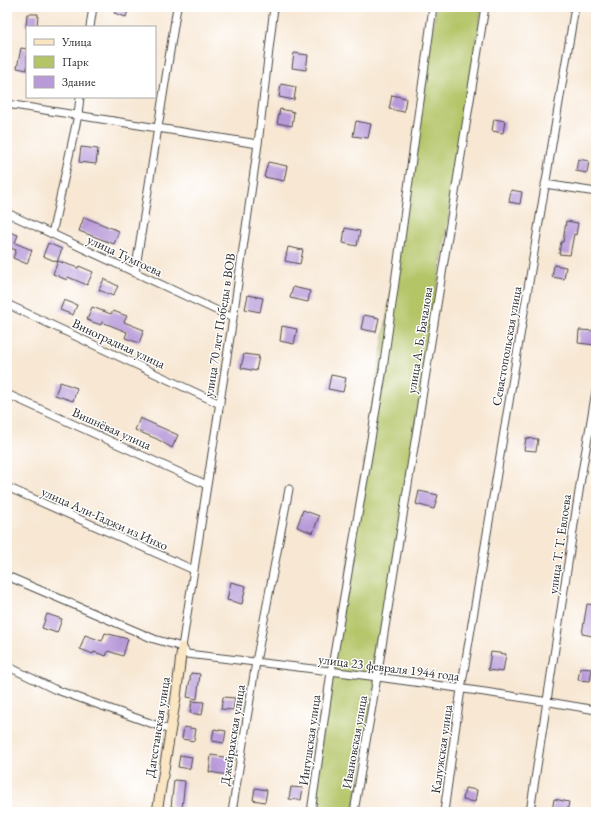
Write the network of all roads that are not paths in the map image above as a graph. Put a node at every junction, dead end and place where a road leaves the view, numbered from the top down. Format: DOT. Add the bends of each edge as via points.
graph roads {
  1 [pos="8,7"];
  2 [pos="93,7"];
  3 [pos="177,7"];
  4 [pos="274,7"];
  5 [pos="433,7"];
  6 [pos="485,7"];
  7 [pos="575,7"];
  8 [pos="7,11"];
  9 [pos="90,26"];
  10 [pos="80,98"];
  11 [pos="7,104"];
  12 [pos="78,115"];
  13 [pos="158,128"];
  14 [pos="258,144"];
  15 [pos="545,184"];
  16 [pos="596,192"];
  17 [pos="7,213"];
  18 [pos="52,234"];
  19 [pos="135,273"];
  20 [pos="7,304"];
  21 [pos="233,318"];
  22 [pos="596,391"];
  23 [pos="7,394"];
  24 [pos="220,404"];
  25 [pos="207,484"];
  26 [pos="7,487"];
  27 [pos="290,489"];
  28 [pos="194,570"];
  29 [pos="7,576"];
  30 [pos="182,647"];
  31 [pos="256,662"];
  32 [pos="7,666"];
  33 [pos="331,672"];
  34 [pos="377,677"];
  35 [pos="461,689"];
  36 [pos="547,702"];
  37 [pos="596,710"];
  38 [pos="170,730"];
  39 [pos="157,812"];
  40 [pos="232,812"];
  41 [pos="311,812"];
  42 [pos="354,812"];
  43 [pos="444,812"];
  44 [pos="530,812"];
  1 -- 8 [label="street"];
  2 -- 9 [label="street"];
  3 -- 13 [label="street"];
  4 -- 14 [label="street, улица 70 лет Победы в ВОВ"];
  5 -- 33 [label="street, Ингушская улица" via="383,369"];
  6 -- 34 [label="street, улица А. Б. Бачалова"];
  7 -- 15 [label="street, Севастопольская улица"];
  10 -- 12 [label="street"];
  11 -- 12 [label="street"];
  12 -- 13 [label="street"];
  12 -- 18 [label="street"];
  13 -- 14 [label="street"];
  13 -- 19 [label="street"];
  14 -- 21 [label="street, улица 70 лет Победы в ВОВ"];
  15 -- 16 [label="street"];
  15 -- 35 [label="street, Севастопольская улица"];
  17 -- 18 [label="street, улица Тумгоева"];
  18 -- 19 [label="street, улица Тумгоева"];
  19 -- 21 [label="street, улица Тумгоева"];
  20 -- 24 [label="street, Виноградная улица"];
  21 -- 24 [label="street, улица 70 лет Победы в ВОВ"];
  22 -- 36 [label="street, улица Т. Т. Евлоева"];
  23 -- 25 [label="street, Вишнёвая улица"];
  24 -- 25 [label="street, улица 70 лет Победы в ВОВ"];
  25 -- 28 [label="street, улица 70 лет Победы в ВОВ"];
  26 -- 28 [label="street, улица Али-Гаджи из Инхо"];
  27 -- 31 [label="street, Джейрахская улица"];
  28 -- 30 [label="street, улица 70 лет Победы в ВОВ"];
  29 -- 30 [label="street, улица 23 февраля 1944 года" via="154,639"];
  30 -- 31 [label="street, улица 23 февраля 1944 года" via="187,654"];
  30 -- 38 [label="street, Дагестанская улица"];
  31 -- 33 [label="street, улица 23 февраля 1944 года"];
  31 -- 40 [label="street, Джейрахская улица"];
  32 -- 38 [label="street" via="54,689"];
  33 -- 34 [label="street, улица 23 февраля 1944 года"];
  33 -- 41 [label="street, Ингушская улица"];
  34 -- 35 [label="street, улица 23 февраля 1944 года"];
  34 -- 42 [label="street, Ивановская улица"];
  35 -- 36 [label="street, улица 23 февраля 1944 года"];
  35 -- 43 [label="street, Калужская улица"];
  36 -- 37 [label="street, улица 23 февраля 1944 года"];
  36 -- 44 [label="street, улица Т. Т. Евлоева"];
  38 -- 39 [label="street, Дагестанская улица"];
}
